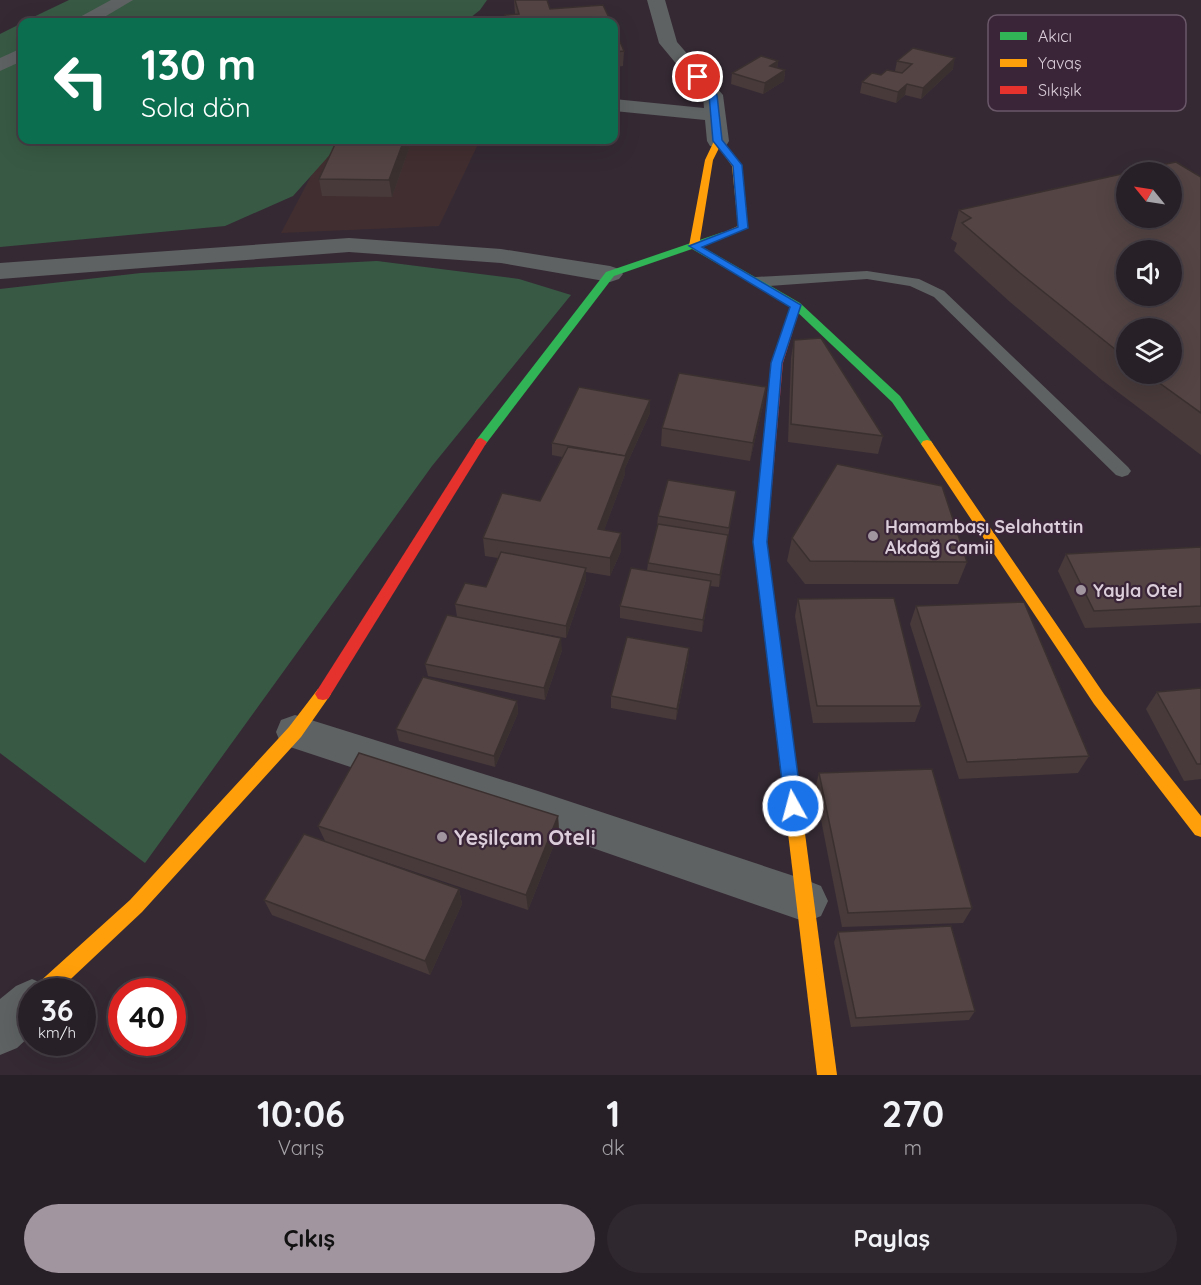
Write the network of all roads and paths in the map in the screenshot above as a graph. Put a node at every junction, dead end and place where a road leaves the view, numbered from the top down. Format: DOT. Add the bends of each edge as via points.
graph roads {
  1 [pos="124,0"];
  2 [pos="656,0"];
  3 [pos="91,18"];
  4 [pos="18,56"];
  5 [pos="0,64"];
  6 [pos="618,105"];
  7 [pos="716,115"];
  8 [pos="718,141"];
  9 [pos="694,246"];
  10 [pos="0,271"];
  11 [pos="610,274"];
  12 [pos="756,282"];
  13 [pos="796,305"];
  14 [pos="1122,471"];
  15 [pos="295,732"];
  16 [pos="1201,829"];
  17 [pos="806,900"];
  18 [pos="58,978"];
  19 [pos="18,1015"];
  20 [pos="0,1031"];
  21 [pos="827,1075"];
  1 -- 3 [label="street"];
  2 -- 7 [label="street" via="668,43 713,95"];
  4 -- 5 [label="street"];
  6 -- 7 [label="street"];
  7 -- 8 [label="street"];
  8 -- 9 [label="street" via="709,160"];
  8 -- 9 [label="street" via="737,165 743,228"];
  9 -- 11 [label="street"];
  9 -- 12 [label="street"];
  10 -- 11 [label="street" via="349,245 501,256"];
  11 -- 15 [label="street" via="471,455 327,689"];
  12 -- 13 [label="street"];
  12 -- 14 [label="lane" via="867,275 914,282 939,294"];
  13 -- 16 [label="street" via="896,399 1099,699"];
  13 -- 17 [label="street" via="777,363 760,542"];
  15 -- 17 [label="street"];
  15 -- 18 [label="street" via="136,906"];
  17 -- 21 [label="street"];
  19 -- 20 [label="street"];
}
